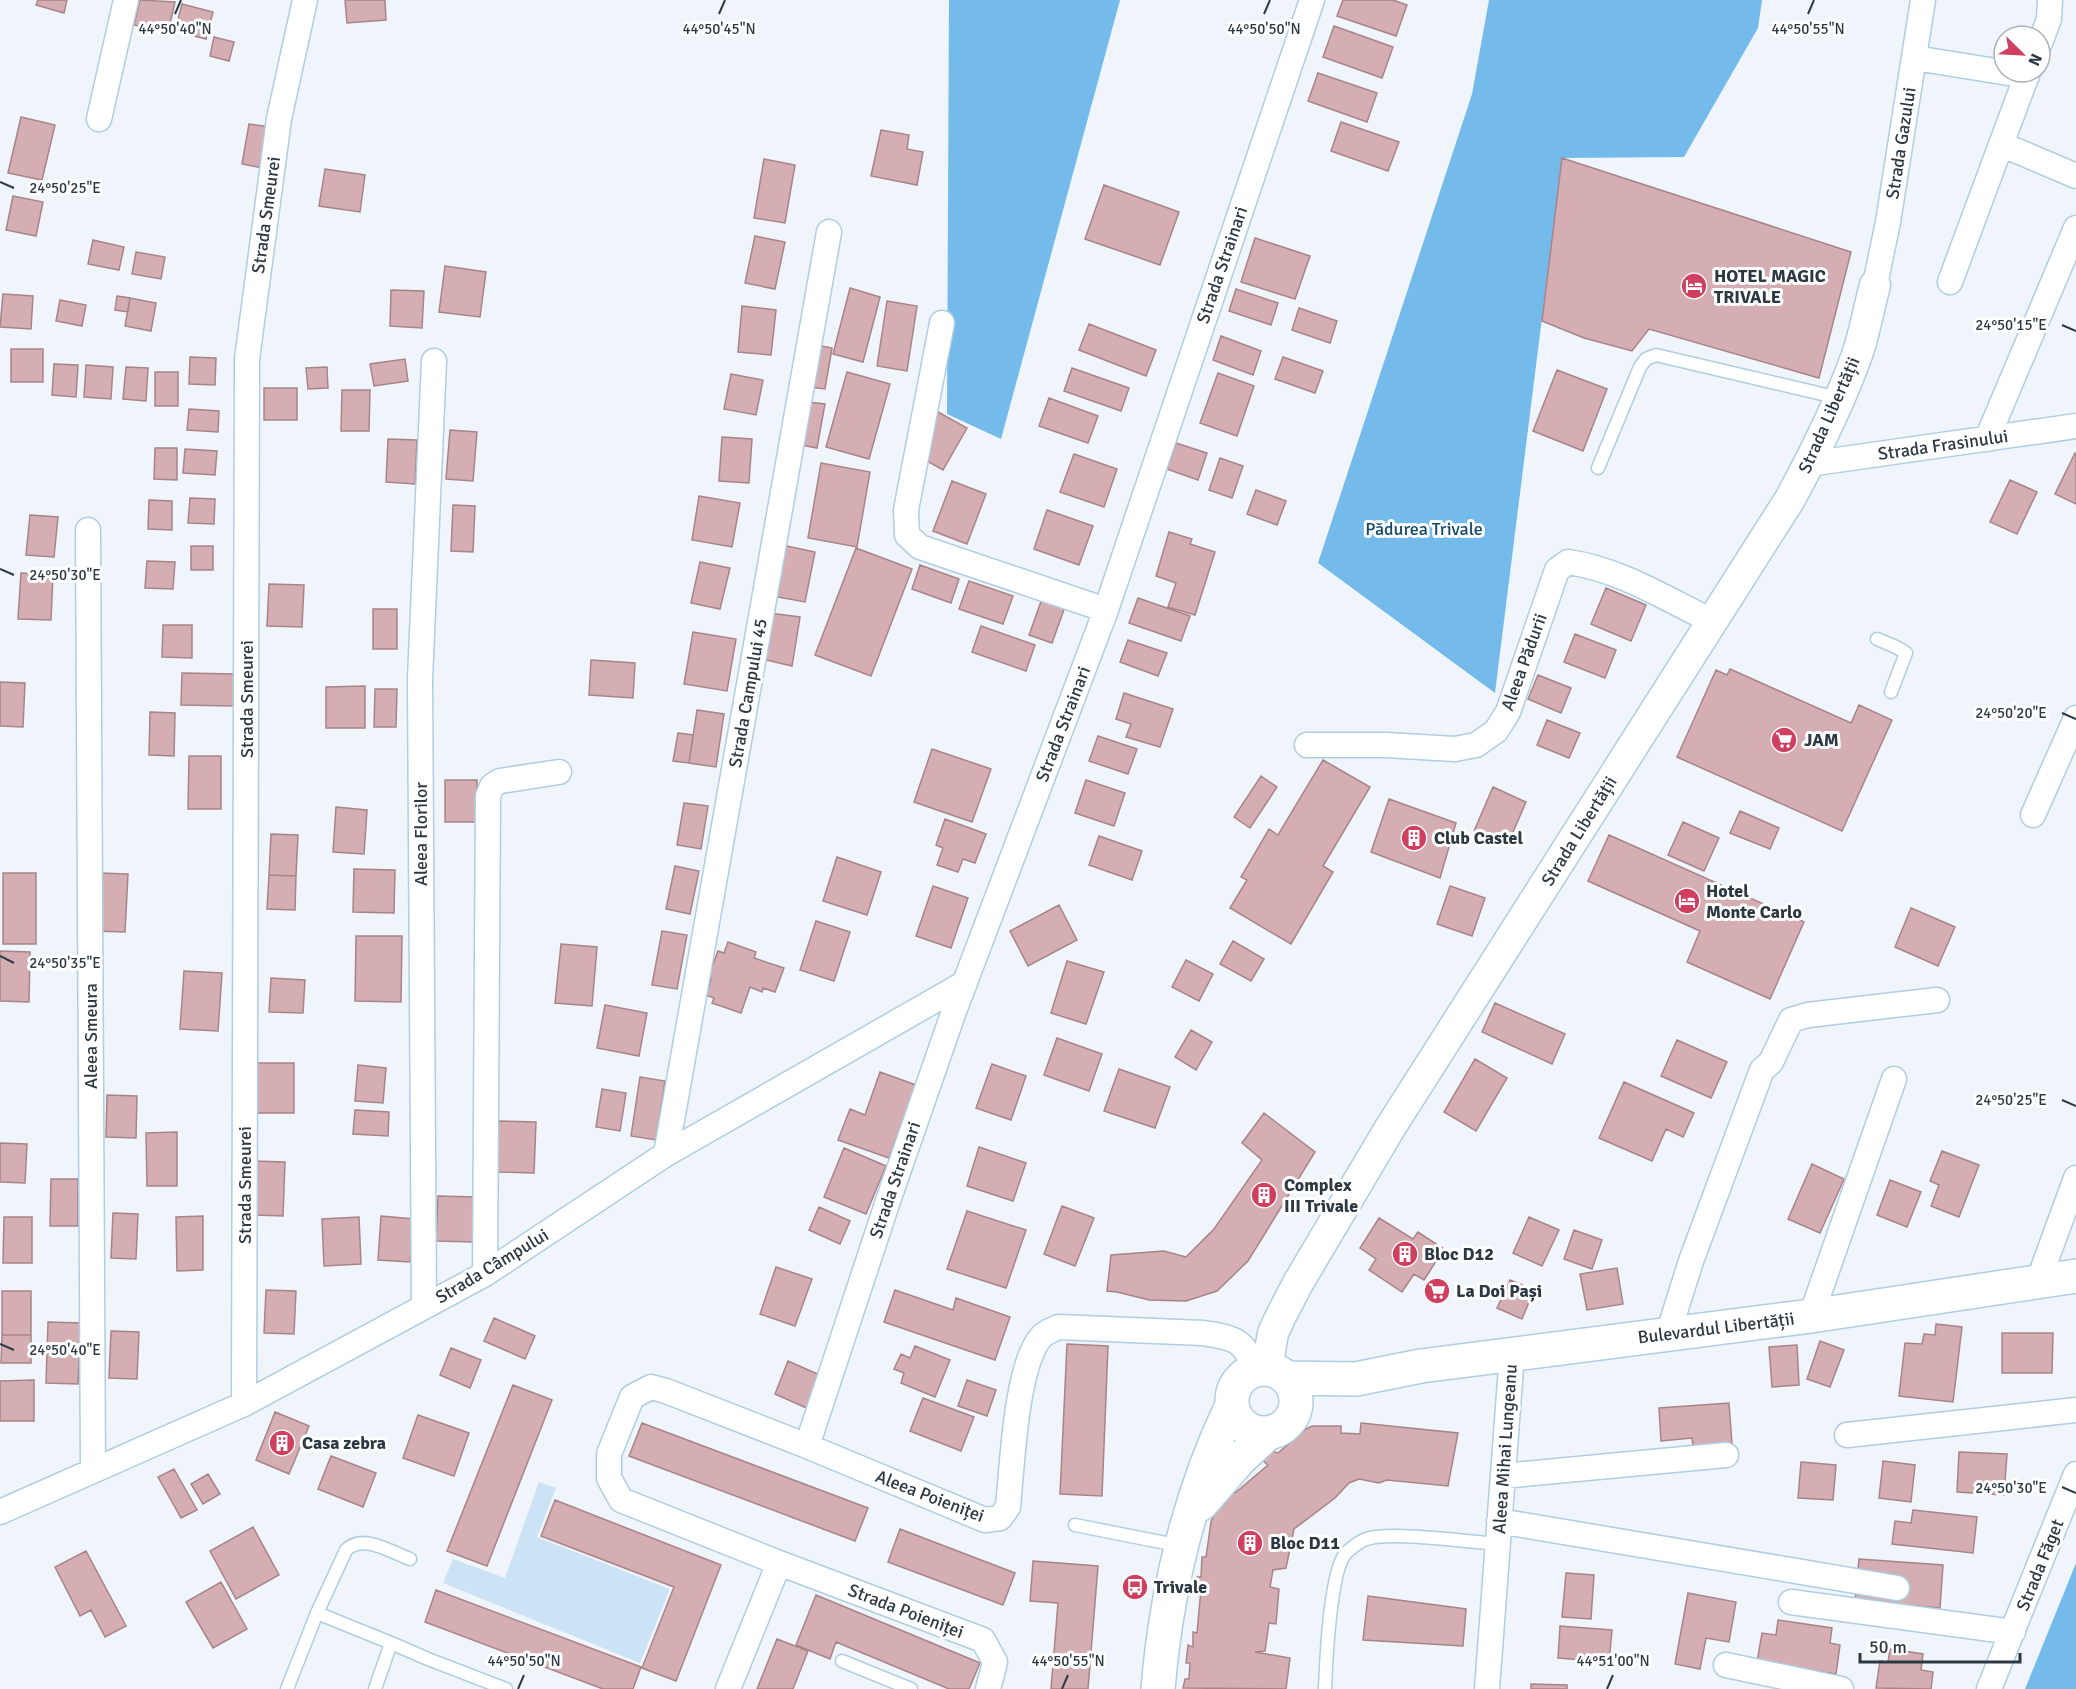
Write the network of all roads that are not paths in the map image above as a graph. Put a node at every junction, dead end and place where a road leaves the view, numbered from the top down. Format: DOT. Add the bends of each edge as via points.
graph roads {
  1 [pos="126,0"];
  2 [pos="305,0"];
  3 [pos="1312,0"];
  4 [pos="1923,0"];
  5 [pos="2050,0"];
  6 [pos="2047,24"];
  7 [pos="1915,58"];
  8 [pos="1992,69"];
  9 [pos="2024,84"];
  10 [pos="99,119"];
  11 [pos="2001,144"];
  12 [pos="2076,176"];
  13 [pos="2076,228"];
  14 [pos="829,232"];
  15 [pos="1950,282"];
  16 [pos="1875,285"];
  17 [pos="942,323"];
  18 [pos="434,361"];
  19 [pos="1840,398"];
  20 [pos="2076,426"];
  21 [pos="1987,439"];
  22 [pos="1809,464"];
  23 [pos="1598,468"];
  24 [pos="88,530"];
  25 [pos="1106,610"];
  26 [pos="1712,621"];
  27 [pos="1877,639"];
  28 [pos="1891,692"];
  29 [pos="2076,718"];
  30 [pos="1307,745"];
  31 [pos="559,772"];
  32 [pos="2034,815"];
  33 [pos="965,984"];
  34 [pos="1937,1000"];
  35 [pos="1894,1079"];
  36 [pos="666,1154"];
  37 [pos="2076,1178"];
  38 [pos="485,1274"];
  39 [pos="2076,1276"];
  40 [pos="2038,1282"];
  41 [pos="424,1308"];
  42 [pos="1811,1316"];
  43 [pos="1668,1334"];
  44 [pos="1512,1354"];
  45 [pos="1270,1372"];
  46 [pos="1356,1379"];
  47 [pos="244,1404"];
  48 [pos="1232,1405"];
  49 [pos="2076,1410"];
  50 [pos="1280,1424"];
  51 [pos="619,1428"];
  52 [pos="1847,1435"];
  53 [pos="807,1446"];
  54 [pos="1726,1455"];
  55 [pos="93,1471"];
  56 [pos="2076,1474"];
  57 [pos="1503,1476"];
  58 [pos="0,1512"];
  59 [pos="1076,1525"];
  60 [pos="1186,1532"];
  61 [pos="1498,1532"];
  62 [pos="410,1559"];
  63 [pos="779,1563"];
  64 [pos="1897,1588"];
  65 [pos="1791,1602"];
  66 [pos="317,1613"];
  67 [pos="2013,1632"];
  68 [pos="392,1643"];
  69 [pos="842,1660"];
  70 [pos="1726,1665"];
  71 [pos="287,1689"];
  72 [pos="375,1689"];
  73 [pos="506,1689"];
  74 [pos="728,1689"];
  75 [pos="911,1689"];
  76 [pos="988,1689"];
  77 [pos="1158,1689"];
  78 [pos="1325,1689"];
  79 [pos="1487,1689"];
  80 [pos="1840,1689"];
  81 [pos="1989,1689"];
  1 -- 10 [label="street"];
  2 -- 47 [label="street, Strada Smeurei" via="279,119 247,359"];
  3 -- 25 [label="street, Strada Strainari"];
  4 -- 7 [label="street, Strada Gazului"];
  5 -- 6 [label="street"];
  7 -- 8 [label="street"];
  7 -- 16 [label="street, Strada Gazului"];
  9 -- 11 [label="street"];
  11 -- 12 [label="street"];
  11 -- 15 [label="street"];
  13 -- 21 [label="street"];
  14 -- 36 [label="street, Strada Campului 45"];
  16 -- 19 [label="street, Strada Libertății" via="1859,349"];
  17 -- 25 [label="street" via="906,510 907,535 920,548"];
  18 -- 41 [label="street, Aleea Florilor" via="420,679"];
  19 -- 22 [label="street, Strada Libertății"];
  19 -- 23 [label="lane" via="1656,355 1640,367"];
  20 -- 21 [label="street, Strada Frasinului"];
  21 -- 22 [label="street, Strada Frasinului"];
  22 -- 26 [label="street, Strada Libertății"];
  24 -- 55 [label="street, Aleea Smeura"];
  25 -- 33 [label="street, Strada Strainari"];
  26 -- 30 [label="street, Aleea Pădurii" via="1618,575 1588,564 1568,562 1557,570 1508,712 1496,731 1476,745 1455,749"];
  26 -- 45 [label="street, Strada Libertății" via="1390,1128 1298,1283 1274,1333"];
  27 -- 28 [label="lane" via="1906,653"];
  29 -- 32 [label="street"];
  31 -- 38 [label="street" via="500,781 492,786 488,796"];
  33 -- 36 [label="street, Strada Câmpului"];
  33 -- 53 [label="street, Strada Strainari"];
  34 -- 43 [label="street" via="1791,1020 1771,1062 1762,1070"];
  35 -- 42 [label="street"];
  36 -- 38 [label="street, Strada Câmpului"];
  37 -- 40 [label="street"];
  38 -- 41 [label="street, Strada Câmpului"];
  39 -- 40 [label="main road, Bulevardul Libertății"];
  40 -- 42 [label="main road, Bulevardul Libertății"];
  41 -- 47 [label="street, Strada Câmpului"];
  42 -- 43 [label="main road, Bulevardul Libertății"];
  43 -- 44 [label="main road, Bulevardul Libertății"];
  44 -- 46 [label="main road, Bulevardul Libertății"];
  44 -- 57 [label="street, Aleea Mihai Lungeanu"];
  45 -- 46 [label="main road, Bulevardul Libertății"];
  45 -- 48 [label="main road" via="1245,1375 1233,1394"];
  45 -- 50 [label="main road" via="1295,1394 1296,1405"];
  45 -- 53 [label="street, Aleea Poieniței" via="1243,1345 1221,1336 1059,1327 1043,1334 1028,1358 1020,1394 1008,1507 1000,1518 985,1520"];
  46 -- 50 [label="main road, Bulevardul Libertății"];
  47 -- 55 [label="street, Strada Câmpului"];
  48 -- 50 [label="main road" via="1234,1414 1248,1429"];
  48 -- 60 [label="main road, Bulevardul Libertății" via="1215,1443"];
  49 -- 52 [label="street"];
  50 -- 60 [label="main road, Bulevardul Libertății" via="1218,1483"];
  51 -- 53 [label="street, Aleea Poieniței" via="632,1397 651,1387"];
  51 -- 63 [label="street, Strada Poieniței" via="609,1454 609,1478 621,1500"];
  54 -- 57 [label="street"];
  55 -- 58 [label="street, Strada Câmpului"];
  56 -- 67 [label="street, Strada Făget"];
  57 -- 61 [label="street, Aleea Mihai Lungeanu"];
  59 -- 60 [label="lane"];
  60 -- 77 [label="main road, Bulevardul Libertății" via="1171,1592"];
  61 -- 64 [label="street"];
  61 -- 78 [label="lane, Aleea Mihai Lungeanu" via="1365,1539 1344,1554 1329,1623"];
  61 -- 79 [label="street, Aleea Mihai Lungeanu"];
  62 -- 66 [label="lane" via="369,1544 351,1544"];
  63 -- 74 [label="street"];
  63 -- 76 [label="street, Strada Poieniței" via="983,1640 995,1662"];
  65 -- 67 [label="street"];
  66 -- 68 [label="lane"];
  66 -- 71 [label="lane"];
  67 -- 81 [label="street, Strada Făget"];
  68 -- 72 [label="lane"];
  68 -- 73 [label="lane"];
  69 -- 75 [label="lane"];
  70 -- 80 [label="street"];
}
